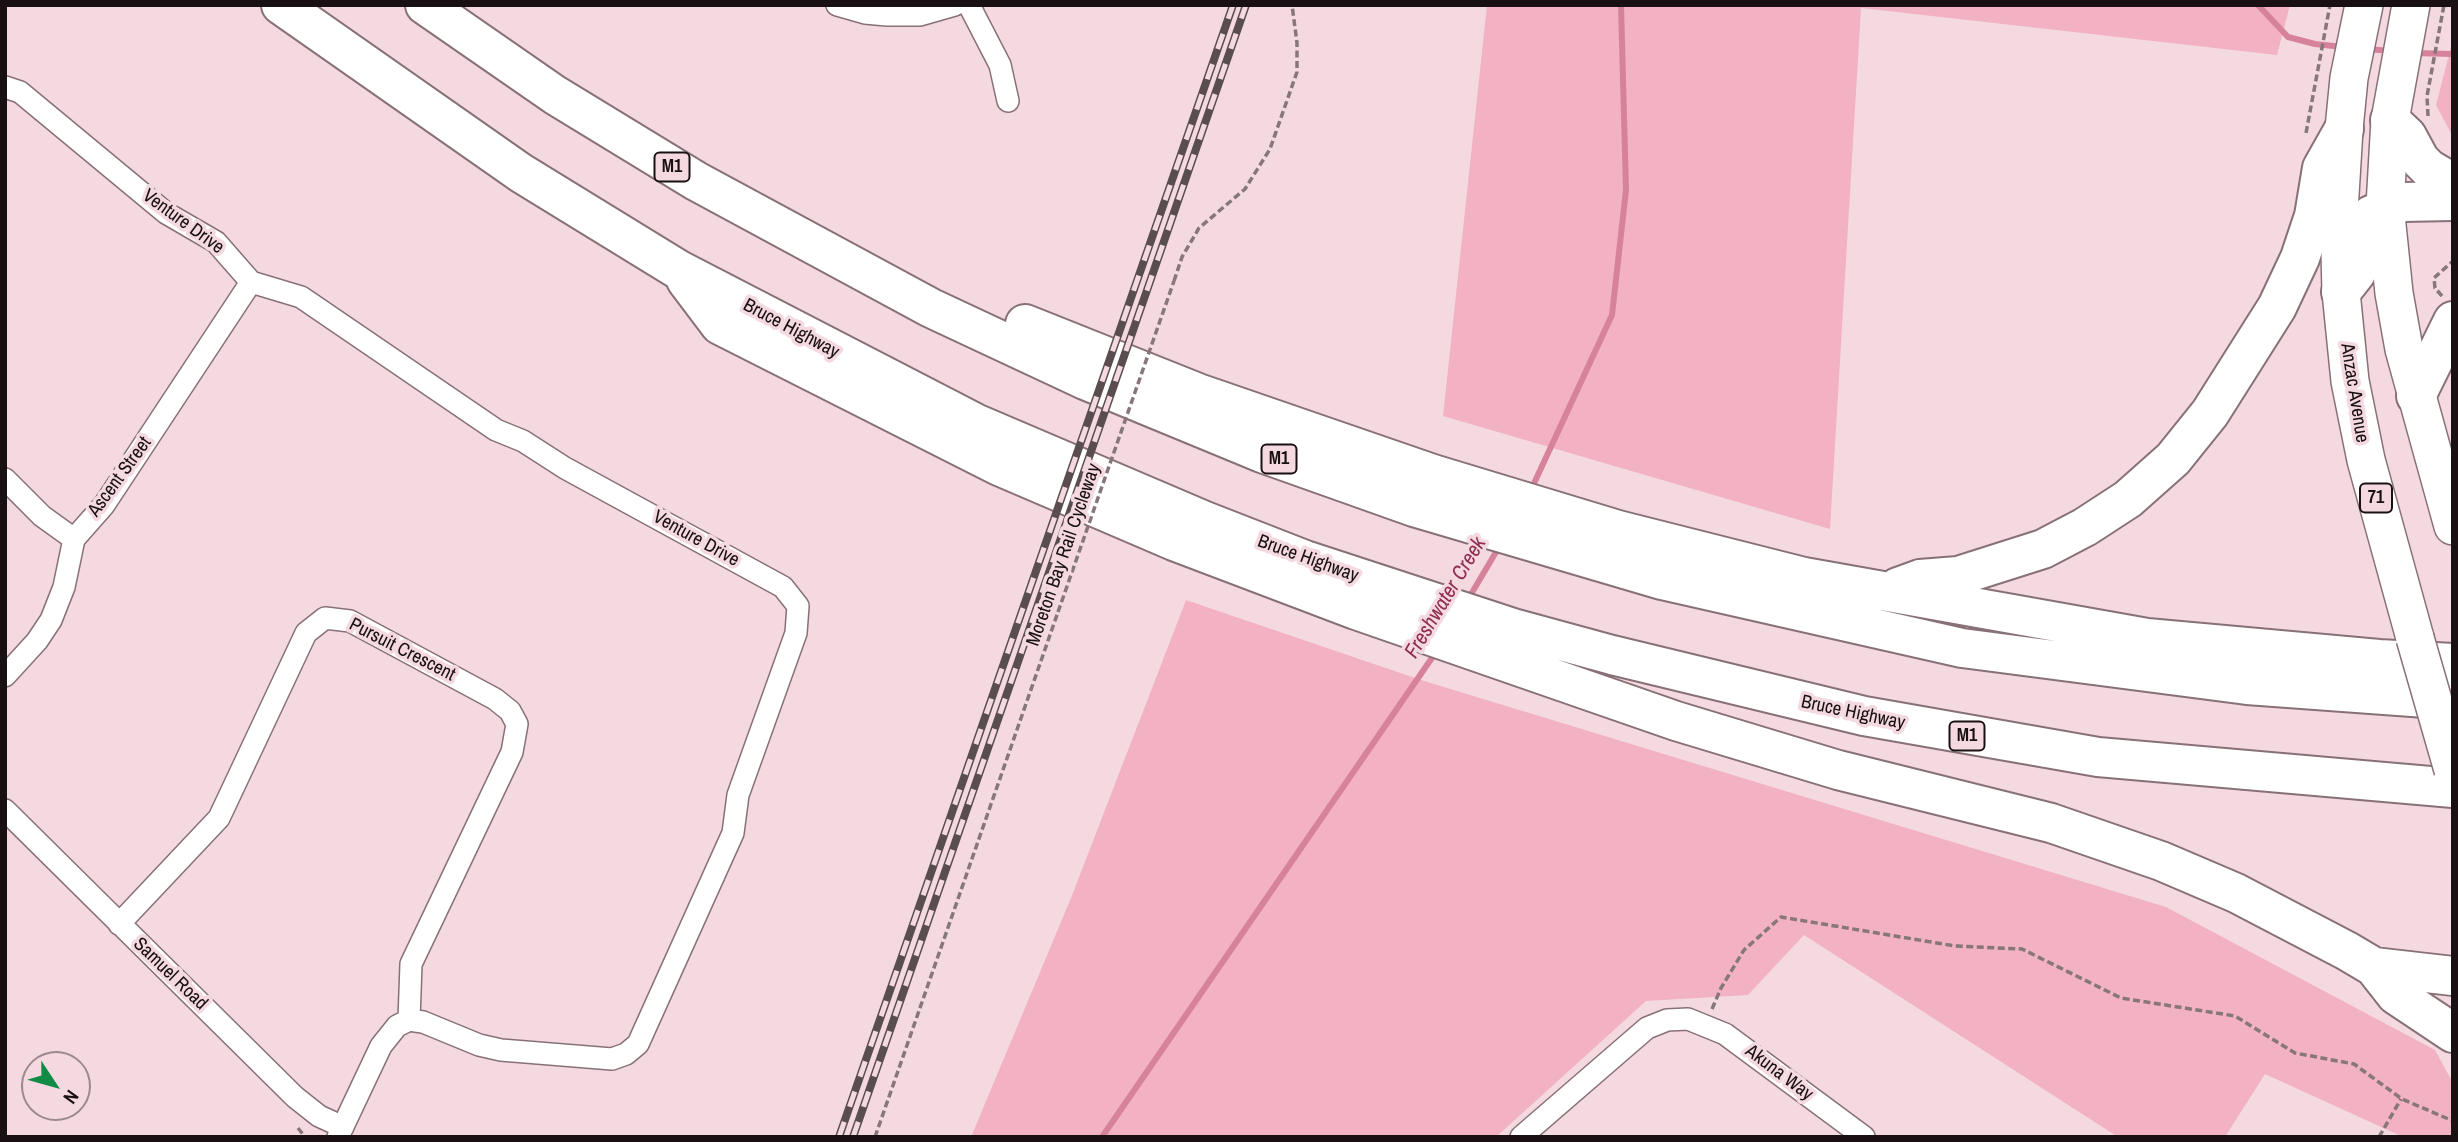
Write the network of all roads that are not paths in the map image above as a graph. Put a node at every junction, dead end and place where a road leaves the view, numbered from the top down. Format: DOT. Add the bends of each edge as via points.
graph roads {
  1 [pos="281,5"];
  2 [pos="425,5"];
  3 [pos="837,5"];
  4 [pos="955,5"];
  5 [pos="969,5"];
  6 [pos="2352,7"];
  7 [pos="2410,12"];
  8 [pos="5,87"];
  9 [pos="2404,100"];
  10 [pos="1008,101"];
  11 [pos="2344,129"];
  12 [pos="2453,183"];
  13 [pos="2453,201"];
  14 [pos="2385,206"];
  15 [pos="251,282"];
  16 [pos="2341,292"];
  17 [pos="931,308"];
  18 [pos="2446,308"];
  19 [pos="2416,396"];
  20 [pos="5,479"];
  21 [pos="2453,526"];
  22 [pos="74,539"];
  23 [pos="1883,593"];
  24 [pos="1504,643"];
  25 [pos="2453,663"];
  26 [pos="5,676"];
  27 [pos="2453,700"];
  28 [pos="2453,770"];
  29 [pos="2453,788"];
  30 [pos="5,810"];
  31 [pos="118,924"];
  32 [pos="2374,967"];
  33 [pos="2453,976"];
  34 [pos="409,1020"];
  35 [pos="2453,1033"];
  36 [pos="341,1132"];
  37 [pos="1856,1134"];
  38 [pos="1521,1137"];
  1 -- 24 [label="highway, Bruce Highway" via="521,173 679,270 904,388 1364,596"];
  2 -- 17 [label="highway, M1" via="555,95 673,168"];
  3 -- 4 [label="street" via="887,15 920,15"];
  5 -- 10 [label="street" via="1000,65"];
  6 -- 11 [label="highway, Anzac Avenue / 71"];
  7 -- 9 [label="highway"];
  8 -- 15 [label="street, Venture Drive" via="20,92 166,213 216,242"];
  9 -- 12 [label="highway" via="2407,136 2420,160"];
  9 -- 14 [label="highway"];
  11 -- 16 [label="highway, Anzac Avenue / 71"];
  11 -- 23 [label="highway" via="2322,168 2314,216 2277,307 2210,414 2173,459 2128,499 2043,549 2004,564 1958,576 1920,579"];
  13 -- 14 [label="highway"];
  14 -- 16 [label="highway" via="2362,225 2356,239 2356,273"];
  14 -- 19 [label="highway" via="2394,293"];
  15 -- 22 [label="street, Ascent Street" via="112,495"];
  15 -- 34 [label="street, Venture Drive" via="301,298 496,430 783,587 800,612 738,795 733,832 632,1050 601,1059 501,1050"];
  16 -- 28 [label="highway, Anzac Avenue / 71, bridge" via="2350,381 2366,460"];
  17 -- 23 [label="highway" via="971,299 1167,382 1433,474 1717,556"];
  17 -- 27 [label="highway, M1" via="1085,380 1262,453 1555,551 1770,607 1962,648 2247,685"];
  18 -- 19 [label="highway"];
  19 -- 21 [label="highway"];
  20 -- 22 [label="street" via="42,516"];
  22 -- 26 [label="street, Ascent Street" via="51,620"];
  23 -- 25 [label="highway" via="2147,638"];
  24 -- 29 [label="highway, Bruce Highway / M1" via="1949,733 2098,757"];
  24 -- 32 [label="highway" via="1675,721 2098,837 2236,893"];
  30 -- 31 [label="street, Samuel Road"];
  31 -- 34 [label="street, Pursuit Crescent" via="219,818 306,632 325,618 350,621 495,699 517,724 512,752 411,964"];
  31 -- 36 [label="street, Samuel Road" via="295,1097"];
  32 -- 33 [label="highway"];
  32 -- 35 [label="highway" via="2396,995"];
  34 -- 36 [label="street" via="397,1026 381,1046"];
  37 -- 38 [label="street, Akuna Way" via="1725,1034 1697,1021 1667,1020 1647,1028"];
}
